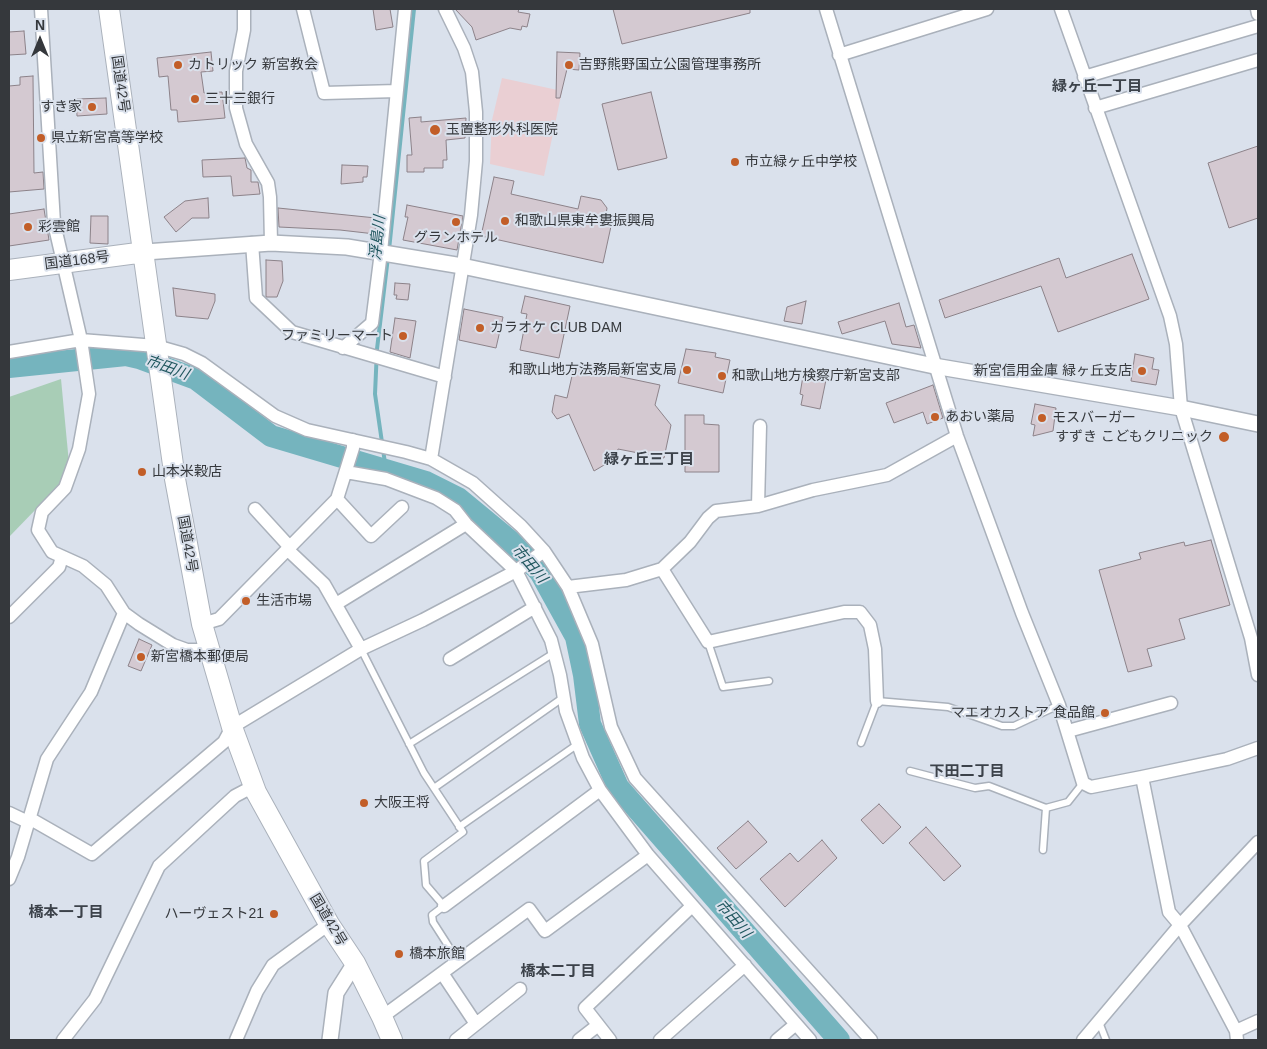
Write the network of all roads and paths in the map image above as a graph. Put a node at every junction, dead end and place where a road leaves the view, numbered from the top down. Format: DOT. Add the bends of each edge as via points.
graph roads {
  1 [pos="41,9"];
  2 [pos="109,9"];
  3 [pos="244,9"];
  4 [pos="303,9"];
  5 [pos="405,9"];
  6 [pos="444,9"];
  7 [pos="826,9"];
  8 [pos="987,9"];
  9 [pos="1061,9"];
  10 [pos="1257,9"];
  11 [pos="963,13"];
  12 [pos="1258,14"];
  13 [pos="1258,26"];
  14 [pos="839,55"];
  15 [pos="1258,60"];
  16 [pos="1084,77"];
  17 [pos="397,91"];
  18 [pos="1095,108"];
  19 [pos="252,243"];
  20 [pos="271,243"];
  21 [pos="145,252"];
  22 [pos="381,252"];
  23 [pos="65,263"];
  24 [pos="462,266"];
  25 [pos="9,270"];
  26 [pos="81,343"];
  27 [pos="343,348"];
  28 [pos="9,352"];
  29 [pos="158,358"];
  30 [pos="934,366"];
  31 [pos="444,377"];
  32 [pos="1181,408"];
  33 [pos="1258,424"];
  34 [pos="760,426"];
  35 [pos="957,436"];
  36 [pos="353,444"];
  37 [pos="430,459"];
  38 [pos="346,472"];
  39 [pos="337,499"];
  40 [pos="758,506"];
  41 [pos="402,507"];
  42 [pos="254,509"];
  43 [pos="466,524"];
  44 [pos="288,550"];
  45 [pos="544,551"];
  46 [pos="62,557"];
  47 [pos="662,569"];
  48 [pos="516,571"];
  49 [pos="568,587"];
  50 [pos="336,604"];
  51 [pos="535,607"];
  52 [pos="124,613"];
  53 [pos="9,617"];
  54 [pos="202,624"];
  55 [pos="708,642"];
  56 [pos="361,649"];
  57 [pos="209,650"];
  58 [pos="555,653"];
  59 [pos="450,659"];
  60 [pos="1258,675"];
  61 [pos="769,681"];
  62 [pos="564,697"];
  63 [pos="877,701"];
  64 [pos="1171,702"];
  65 [pos="1059,705"];
  66 [pos="232,728"];
  67 [pos="1068,731"];
  68 [pos="861,743"];
  69 [pos="409,744"];
  70 [pos="578,744"];
  71 [pos="1258,748"];
  72 [pos="910,771"];
  73 [pos="1142,777"];
  74 [pos="1083,783"];
  75 [pos="254,786"];
  76 [pos="434,788"];
  77 [pos="600,790"];
  78 [pos="1046,808"];
  79 [pos="9,814"];
  80 [pos="28,820"];
  81 [pos="459,827"];
  82 [pos="1258,842"];
  83 [pos="1044,850"];
  84 [pos="648,855"];
  85 [pos="9,879"];
  86 [pos="444,906"];
  87 [pos="692,906"];
  88 [pos="329,924"];
  89 [pos="1180,925"];
  90 [pos="458,962"];
  91 [pos="355,963"];
  92 [pos="745,965"];
  93 [pos="442,973"];
  94 [pos="520,989"];
  95 [pos="382,1016"];
  96 [pos="1098,1021"];
  97 [pos="1258,1021"];
  98 [pos="476,1024"];
  99 [pos="796,1024"];
  100 [pos="597,1026"];
  101 [pos="1236,1036"];
  102 [pos="63,1040"];
  103 [pos="236,1040"];
  104 [pos="330,1040"];
  105 [pos="392,1040"];
  106 [pos="456,1040"];
  107 [pos="579,1040"];
  108 [pos="610,1040"];
  109 [pos="660,1040"];
  110 [pos="777,1040"];
  111 [pos="810,1040"];
  112 [pos="871,1040"];
  113 [pos="1083,1040"];
  114 [pos="1106,1040"];
  1 -- 23 [label="street" via="54,223"];
  2 -- 21 [label="highway, 国道42号"];
  3 -- 20 [label="street" via="244,30 236,71 236,108 246,144 268,183"];
  4 -- 17 [label="street" via="324,93"];
  5 -- 17 [label="street"];
  6 -- 24 [label="street" via="468,57 476,112 474,190"];
  7 -- 14 [label="street"];
  8 -- 11 [label="street"];
  9 -- 16 [label="street"];
  10 -- 12 [label="street"];
  11 -- 14 [label="street"];
  13 -- 16 [label="street"];
  14 -- 30 [label="street"];
  15 -- 18 [label="street"];
  16 -- 18 [label="street"];
  17 -- 22 [label="street"];
  18 -- 32 [label="street" via="1170,316 1176,344"];
  19 -- 20 [label="street"];
  19 -- 21 [label="street"];
  19 -- 27 [label="street" via="256,298 292,332"];
  20 -- 22 [label="street" via="328,245"];
  21 -- 23 [label="highway, 国道168号"];
  21 -- 29 [label="highway, 国道42号"];
  22 -- 24 [label="street"];
  22 -- 27 [label="street" via="372,323"];
  23 -- 25 [label="highway, 国道168号"];
  23 -- 26 [label="street"];
  24 -- 30 [label="street"];
  24 -- 31 [label="street"];
  26 -- 28 [label="street"];
  26 -- 29 [label="street"];
  26 -- 46 [label="street" via="89,394 79,449 66,488 42,512 38,530 52,552"];
  27 -- 31 [label="street"];
  29 -- 36 [label="street" via="184,354 202,363 275,416"];
  29 -- 54 [label="highway, 国道42号" via="175,479"];
  30 -- 32 [label="street"];
  30 -- 35 [label="street"];
  31 -- 37 [label="street"];
  32 -- 33 [label="street"];
  32 -- 60 [label="street" via="1251,638"];
  34 -- 40 [label="street"];
  35 -- 40 [label="street" via="887,475 813,490"];
  35 -- 65 [label="street"];
  36 -- 37 [label="street"];
  36 -- 38 [label="street"];
  37 -- 45 [label="street" via="473,483"];
  38 -- 39 [label="street"];
  38 -- 43 [label="street" via="386,479 436,498 455,510"];
  39 -- 41 [label="street" via="370,536"];
  39 -- 44 [label="street"];
  40 -- 47 [label="street" via="716,511"];
  42 -- 44 [label="street" via="287,544"];
  43 -- 48 [label="street"];
  43 -- 50 [label="street"];
  44 -- 50 [label="street" via="324,584"];
  44 -- 54 [label="street" via="219,619"];
  45 -- 48 [label="street"];
  45 -- 49 [label="street"];
  46 -- 52 [label="street" via="83,566 106,585"];
  46 -- 53 [label="street" via="59,567"];
  47 -- 49 [label="street" via="626,580"];
  47 -- 55 [label="street"];
  48 -- 51 [label="street"];
  48 -- 56 [label="street"];
  49 -- 112 [label="street" via="592,644 611,727 635,778"];
  50 -- 56 [label="street"];
  51 -- 58 [label="street"];
  51 -- 59 [label="street"];
  52 -- 57 [label="street" via="173,645 186,650"];
  52 -- 80 [label="street" via="91,692 47,759"];
  54 -- 57 [label="highway, 国道42号"];
  55 -- 61 [label="lane" via="723,687"];
  55 -- 63 [label="street" via="844,612 860,612 870,625 875,649"];
  56 -- 66 [label="street"];
  56 -- 69 [label="lane"];
  57 -- 66 [label="highway, 国道42号"];
  58 -- 62 [label="street"];
  58 -- 69 [label="lane"];
  62 -- 70 [label="street"];
  62 -- 76 [label="lane"];
  63 -- 65 [label="lane" via="948,707 1002,726 1014,726"];
  63 -- 68 [label="lane"];
  64 -- 67 [label="street"];
  65 -- 67 [label="street"];
  66 -- 75 [label="highway, 国道42号"];
  66 -- 80 [label="street" via="224,742 92,854"];
  67 -- 74 [label="street"];
  69 -- 76 [label="lane"];
  70 -- 77 [label="street"];
  70 -- 81 [label="lane"];
  71 -- 73 [label="street" via="1228,759"];
  72 -- 78 [label="lane" via="975,788 989,786"];
  73 -- 74 [label="street" via="1091,787"];
  73 -- 89 [label="street" via="1168,912"];
  74 -- 78 [label="lane" via="1068,802"];
  75 -- 88 [label="highway, 国道42号"];
  75 -- 102 [label="street" via="235,796 159,866 95,999"];
  76 -- 81 [label="lane"];
  77 -- 84 [label="street"];
  77 -- 86 [label="street"];
  78 -- 83 [label="lane"];
  79 -- 80 [label="street"];
  80 -- 85 [label="street"];
  81 -- 86 [label="lane" via="463,832 424,861 426,885"];
  82 -- 89 [label="street"];
  84 -- 87 [label="street"];
  84 -- 90 [label="street" via="545,931 529,909"];
  86 -- 90 [label="lane" via="432,915 433,922"];
  87 -- 92 [label="street"];
  87 -- 100 [label="street" via="585,1008"];
  88 -- 91 [label="highway, 国道42号"];
  88 -- 103 [label="street" via="273,965 257,991"];
  89 -- 96 [label="street"];
  89 -- 101 [label="street"];
  90 -- 93 [label="street"];
  91 -- 95 [label="highway, 国道42号"];
  91 -- 104 [label="street" via="336,993"];
  92 -- 99 [label="street"];
  92 -- 109 [label="street"];
  93 -- 95 [label="street"];
  93 -- 98 [label="street"];
  94 -- 98 [label="street"];
  95 -- 105 [label="highway, 国道42号"];
  96 -- 113 [label="street"];
  96 -- 114 [label="lane"];
  97 -- 101 [label="street"];
  98 -- 106 [label="street"];
  99 -- 110 [label="street"];
  99 -- 111 [label="street"];
  100 -- 107 [label="street"];
  100 -- 108 [label="street"];
}
